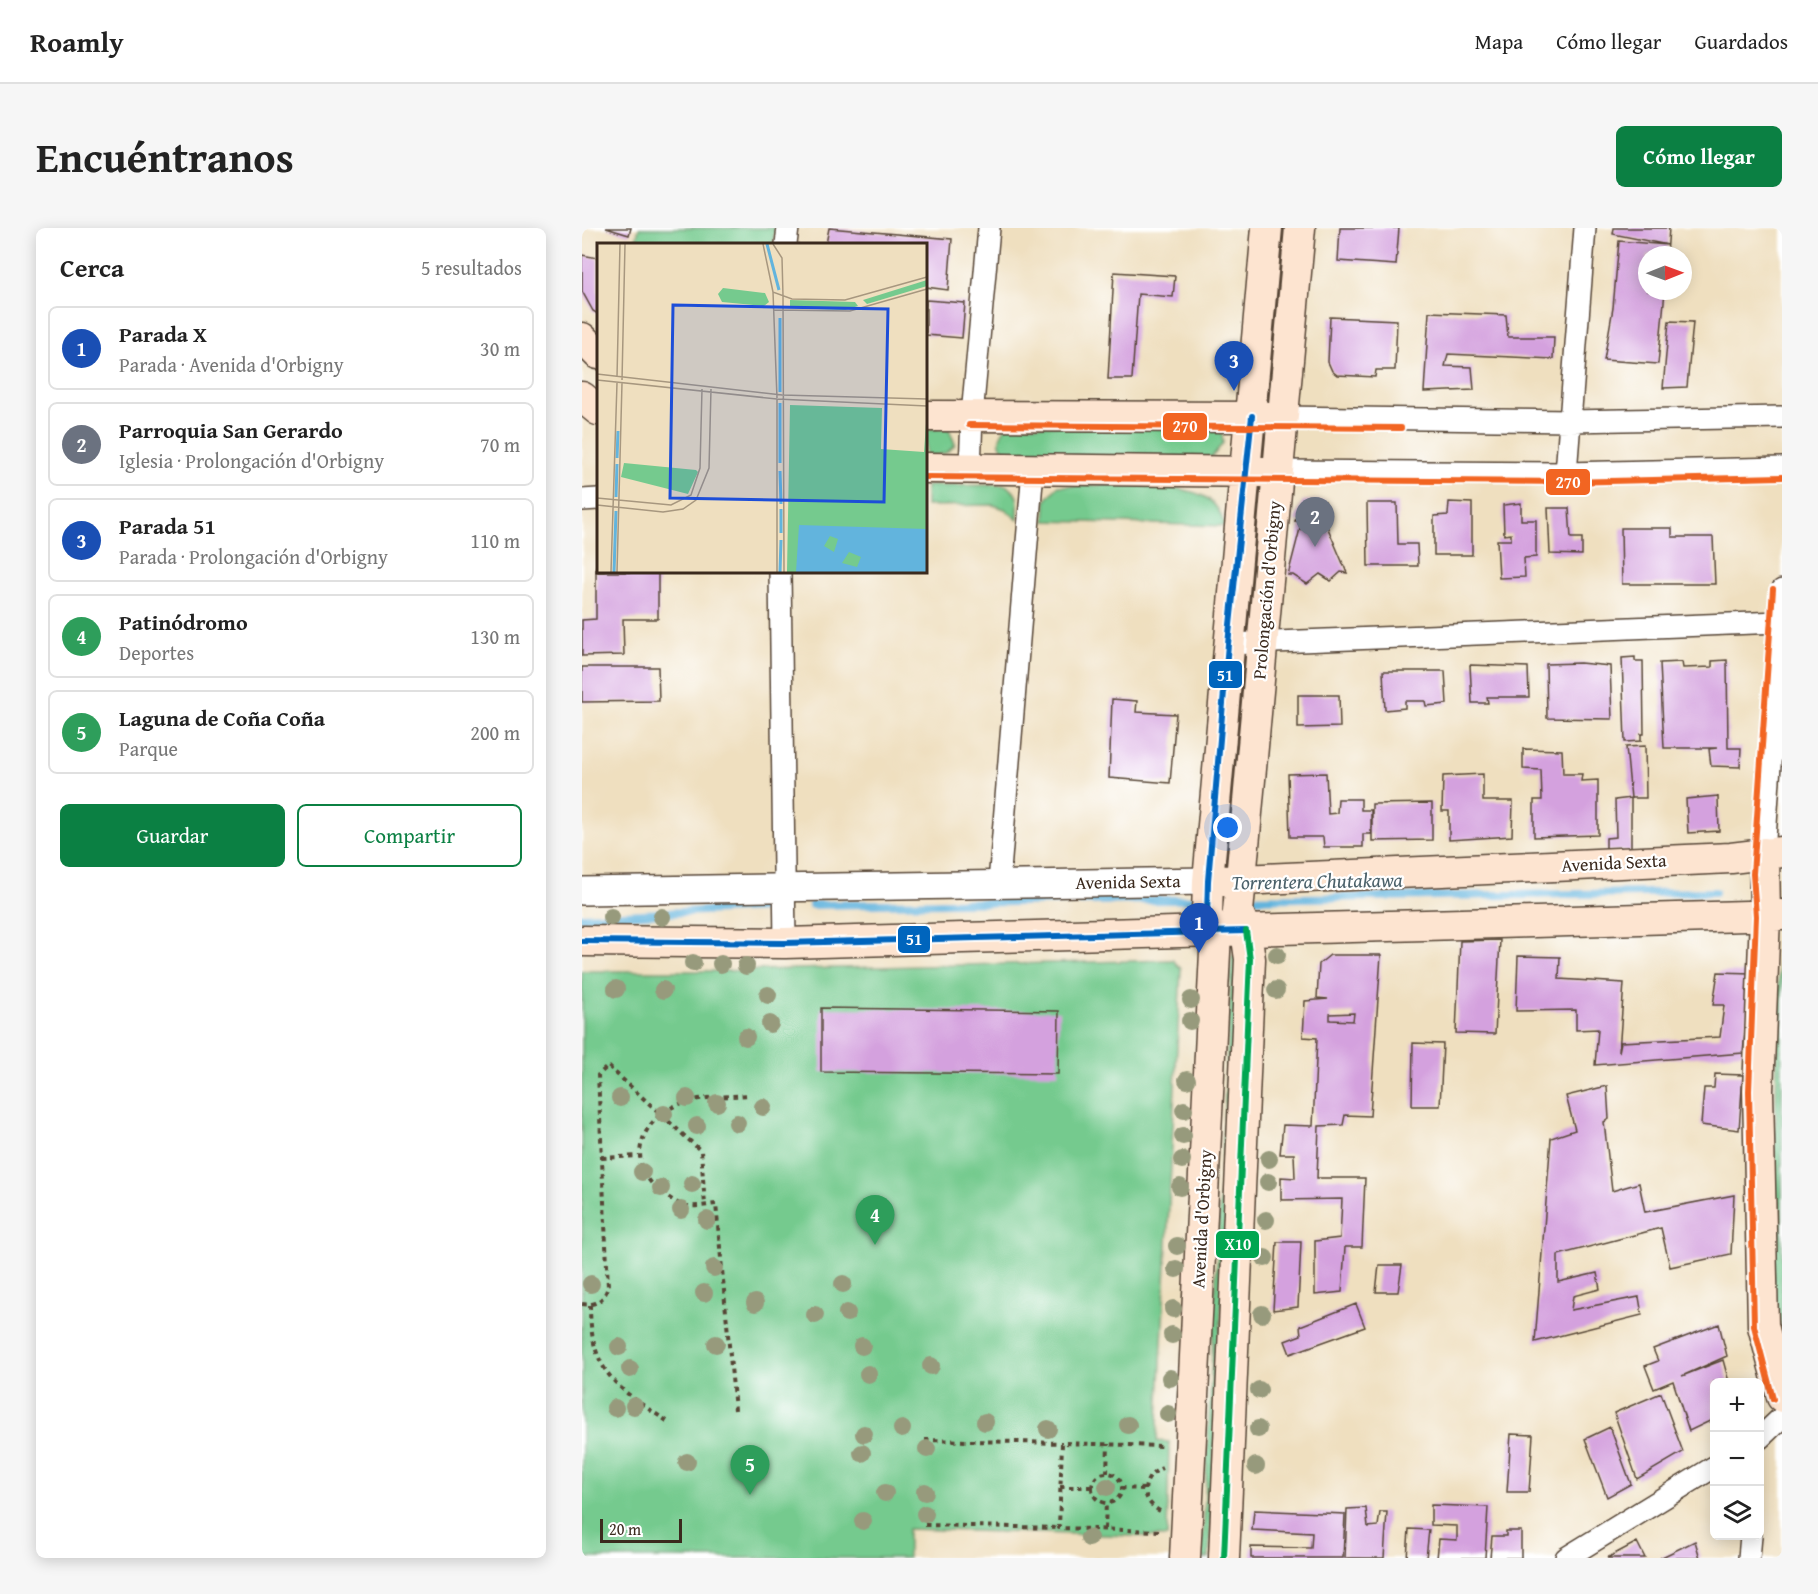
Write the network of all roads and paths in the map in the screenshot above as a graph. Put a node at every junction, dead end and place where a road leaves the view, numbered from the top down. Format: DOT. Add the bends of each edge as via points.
graph roads {
  1 [pos="788,228"];
  2 [pos="989,228"];
  3 [pos="1267,228"];
  4 [pos="1300,228"];
  5 [pos="1585,228"];
  6 [pos="786,243"];
  7 [pos="582,338"];
  8 [pos="597,353"];
  9 [pos="582,397"];
  10 [pos="597,409"];
  11 [pos="927,416"];
  12 [pos="972,416"];
  13 [pos="1252,416"];
  14 [pos="1282,417"];
  15 [pos="1782,417"];
  16 [pos="1569,421"];
  17 [pos="927,468"];
  18 [pos="1782,468"];
  19 [pos="970,469"];
  20 [pos="1033,469"];
  21 [pos="1278,471"];
  22 [pos="1245,472"];
  23 [pos="1566,474"];
  24 [pos="597,499"];
  25 [pos="582,500"];
  26 [pos="780,573"];
  27 [pos="1782,590"];
  28 [pos="1779,622"];
  29 [pos="1262,642"];
  30 [pos="1228,644"];
  31 [pos="999,883"];
  32 [pos="1208,883"];
  33 [pos="1770,885"];
  34 [pos="582,891"];
  35 [pos="1241,902"];
  36 [pos="785,911"];
  37 [pos="1212,924"];
  38 [pos="582,941"];
  39 [pos="750,1095"];
  40 [pos="660,1115"];
  41 [pos="639,1156"];
  42 [pos="602,1158"];
  43 [pos="705,1205"];
  44 [pos="582,1304"];
  45 [pos="590,1305"];
  46 [pos="1782,1397"];
  47 [pos="735,1410"];
  48 [pos="1782,1417"];
  49 [pos="667,1421"];
  50 [pos="1764,1434"];
  51 [pos="926,1440"];
  52 [pos="1062,1443"];
  53 [pos="1108,1444"];
  54 [pos="1162,1446"];
  55 [pos="1162,1468"];
  56 [pos="1710,1469"];
  57 [pos="1107,1473"];
  58 [pos="1060,1487"];
  59 [pos="1092,1487"];
  60 [pos="1121,1488"];
  61 [pos="1144,1489"];
  62 [pos="1106,1502"];
  63 [pos="1160,1511"];
  64 [pos="925,1524"];
  65 [pos="1059,1528"];
  66 [pos="1105,1529"];
  67 [pos="1160,1531"];
  68 [pos="1751,1540"];
  69 [pos="1185,1558"];
  70 [pos="1224,1558"];
  71 [pos="1566,1558"];
  72 [pos="1749,1558"];
  1 -- 6 [label="street"];
  2 -- 12 [label="street"];
  3 -- 13 [label="main road, Prolongación d'Orbigny"];
  4 -- 14 [label="main road, Prolongación d'Orbigny"];
  5 -- 16 [label="street"];
  7 -- 8 [label="main road"];
  9 -- 10 [label="main road"];
  11 -- 12 [label="main road"];
  12 -- 13 [label="main road"];
  12 -- 19 [label="street"];
  13 -- 14 [label="main road"];
  13 -- 22 [label="main road, Prolongación d'Orbigny"];
  14 -- 16 [label="street"];
  14 -- 21 [label="main road, Prolongación d'Orbigny"];
  15 -- 16 [label="street"];
  16 -- 23 [label="street"];
  17 -- 19 [label="main road"];
  18 -- 23 [label="street"];
  19 -- 20 [label="main road"];
  20 -- 22 [label="main road"];
  20 -- 31 [label="street"];
  21 -- 22 [label="main road"];
  21 -- 23 [label="street"];
  21 -- 29 [label="main road, Prolongación d'Orbigny"];
  22 -- 30 [label="main road, Prolongación d'Orbigny"];
  24 -- 25 [label="street"];
  26 -- 36 [label="street"];
  27 -- 28 [label="street"];
  28 -- 29 [label="street"];
  28 -- 33 [label="street"];
  29 -- 30 [label="street"];
  29 -- 35 [label="main road, Prolongación d'Orbigny"];
  30 -- 32 [label="main road, Prolongación d'Orbigny"];
  31 -- 32 [label="street, Avenida Sexta"];
  31 -- 36 [label="street, Avenida Sexta"];
  32 -- 35 [label="main road, Avenida Sexta"];
  32 -- 37 [label="main road, Avenida d'Orbigny"];
  33 -- 35 [label="main road, Avenida Sexta"];
  33 -- 35 [label="main road, Avenida Sexta" via="1720,858"];
  33 -- 46 [label="main road" via="1758,1091 1762,1326"];
  34 -- 36 [label="street, Avenida Sexta"];
  35 -- 37 [label="main road, Avenida Sexta"];
  35 -- 70 [label="main road, Avenida d'Orbigny" via="1250,959"];
  36 -- 37 [label="main road, Avenida Sexta"];
  36 -- 38 [label="main road, Avenida Sexta"];
  37 -- 69 [label="main road, Avenida d'Orbigny"];
  39 -- 40 [label="path" via="700,1099"];
  40 -- 41 [label="path" via="643,1137"];
  40 -- 42 [label="path" via="608,1066 598,1075"];
  40 -- 43 [label="path" via="701,1152"];
  41 -- 42 [label="path"];
  41 -- 43 [label="path" via="649,1184 687,1207"];
  42 -- 45 [label="path" via="608,1287 603,1299"];
  43 -- 47 [label="path" via="716,1204"];
  44 -- 45 [label="path"];
  45 -- 49 [label="path" via="590,1331 605,1370 623,1392"];
  48 -- 50 [label="street"];
  51 -- 52 [label="path"];
  52 -- 53 [label="path"];
  52 -- 58 [label="path"];
  53 -- 54 [label="path"];
  53 -- 57 [label="path"];
  55 -- 61 [label="path" via="1150,1475"];
  56 -- 71 [label="street"];
  57 -- 59 [label="path" via="1095,1478"];
  57 -- 60 [label="path" via="1119,1479"];
  58 -- 59 [label="path"];
  58 -- 65 [label="path"];
  59 -- 62 [label="path" via="1094,1496"];
  60 -- 61 [label="path"];
  60 -- 62 [label="path" via="1115,1500"];
  61 -- 63 [label="path" via="1149,1503"];
  62 -- 66 [label="path"];
  64 -- 65 [label="path"];
  65 -- 66 [label="path"];
  66 -- 67 [label="path"];
  68 -- 72 [label="street"];
}
